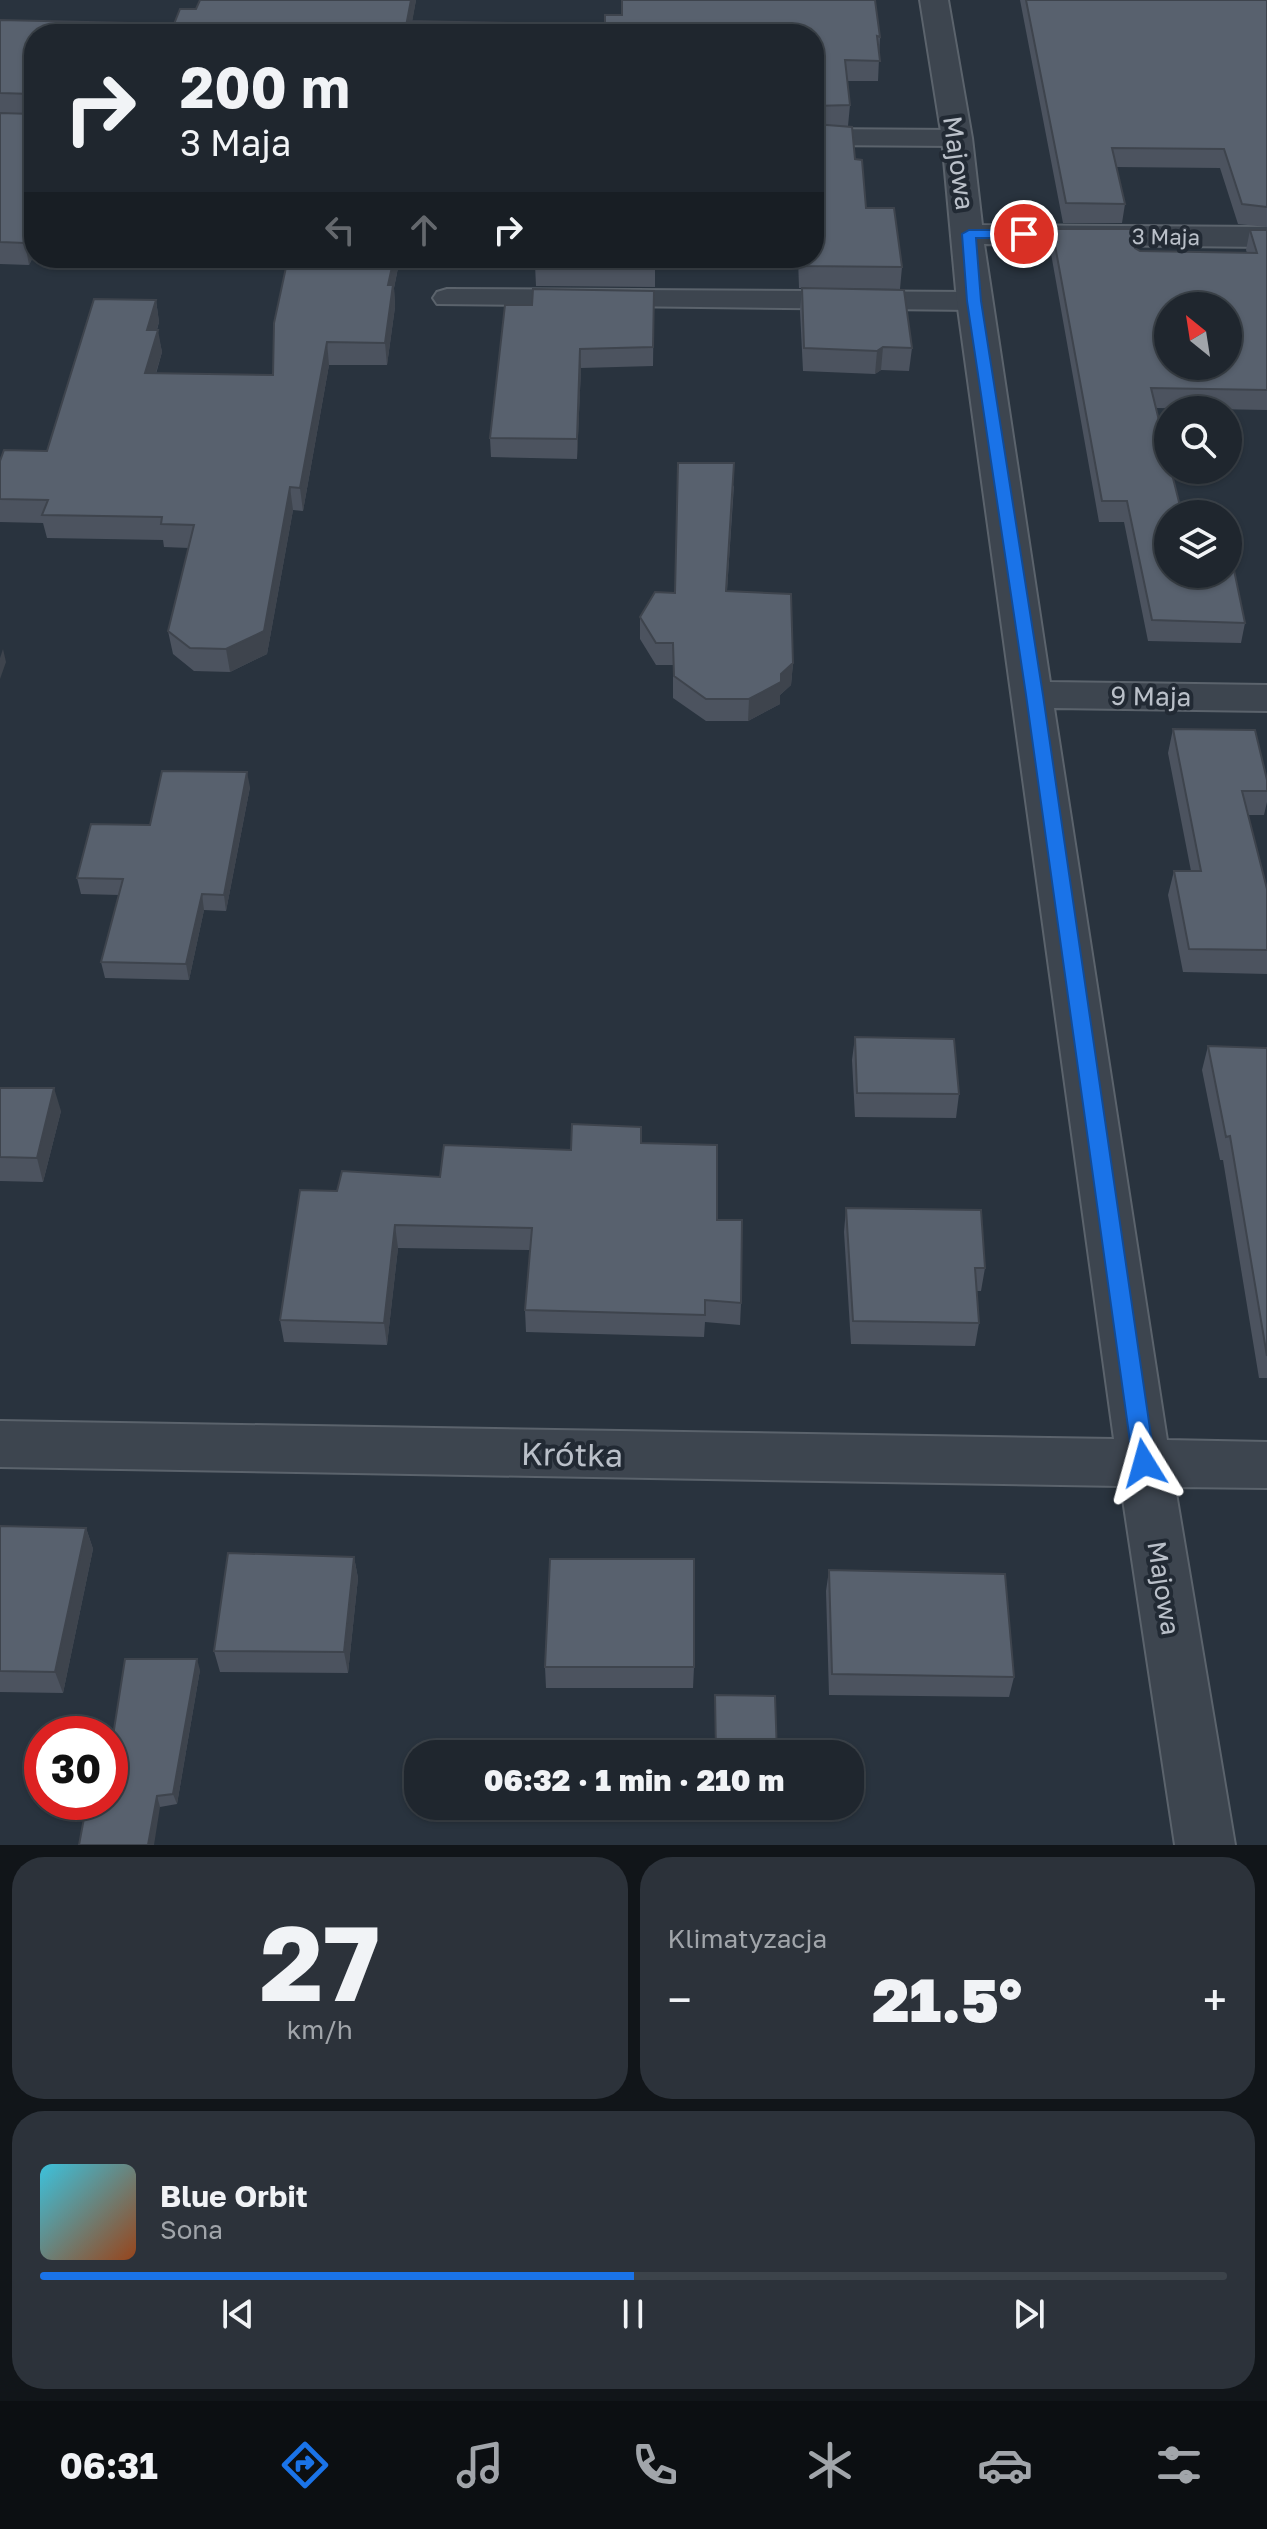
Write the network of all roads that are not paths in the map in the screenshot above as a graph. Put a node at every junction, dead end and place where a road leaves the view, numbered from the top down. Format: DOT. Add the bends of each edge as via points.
graph roads {
  1 [pos="934,0"];
  2 [pos="824,137"];
  3 [pos="957,138"];
  4 [pos="969,234"];
  5 [pos="1267,237"];
  6 [pos="447,298"];
  7 [pos="974,301"];
  8 [pos="1035,695"];
  9 [pos="1267,698"];
  10 [pos="0,1444"];
  11 [pos="1144,1463"];
  12 [pos="1267,1465"];
  13 [pos="1205,1845"];
  1 -- 3 [label="street, Majowa"];
  2 -- 3 [label="lane"];
  3 -- 4 [label="street, Majowa"];
  4 -- 5 [label="street, 3 Maja"];
  4 -- 7 [label="street, Majowa"];
  6 -- 7 [label="lane"];
  7 -- 8 [label="street, Majowa"];
  8 -- 9 [label="street, 9 Maja"];
  8 -- 11 [label="street, Majowa"];
  10 -- 11 [label="street, Krótka"];
  11 -- 12 [label="street, Krótka"];
  11 -- 13 [label="street, Majowa"];
}
